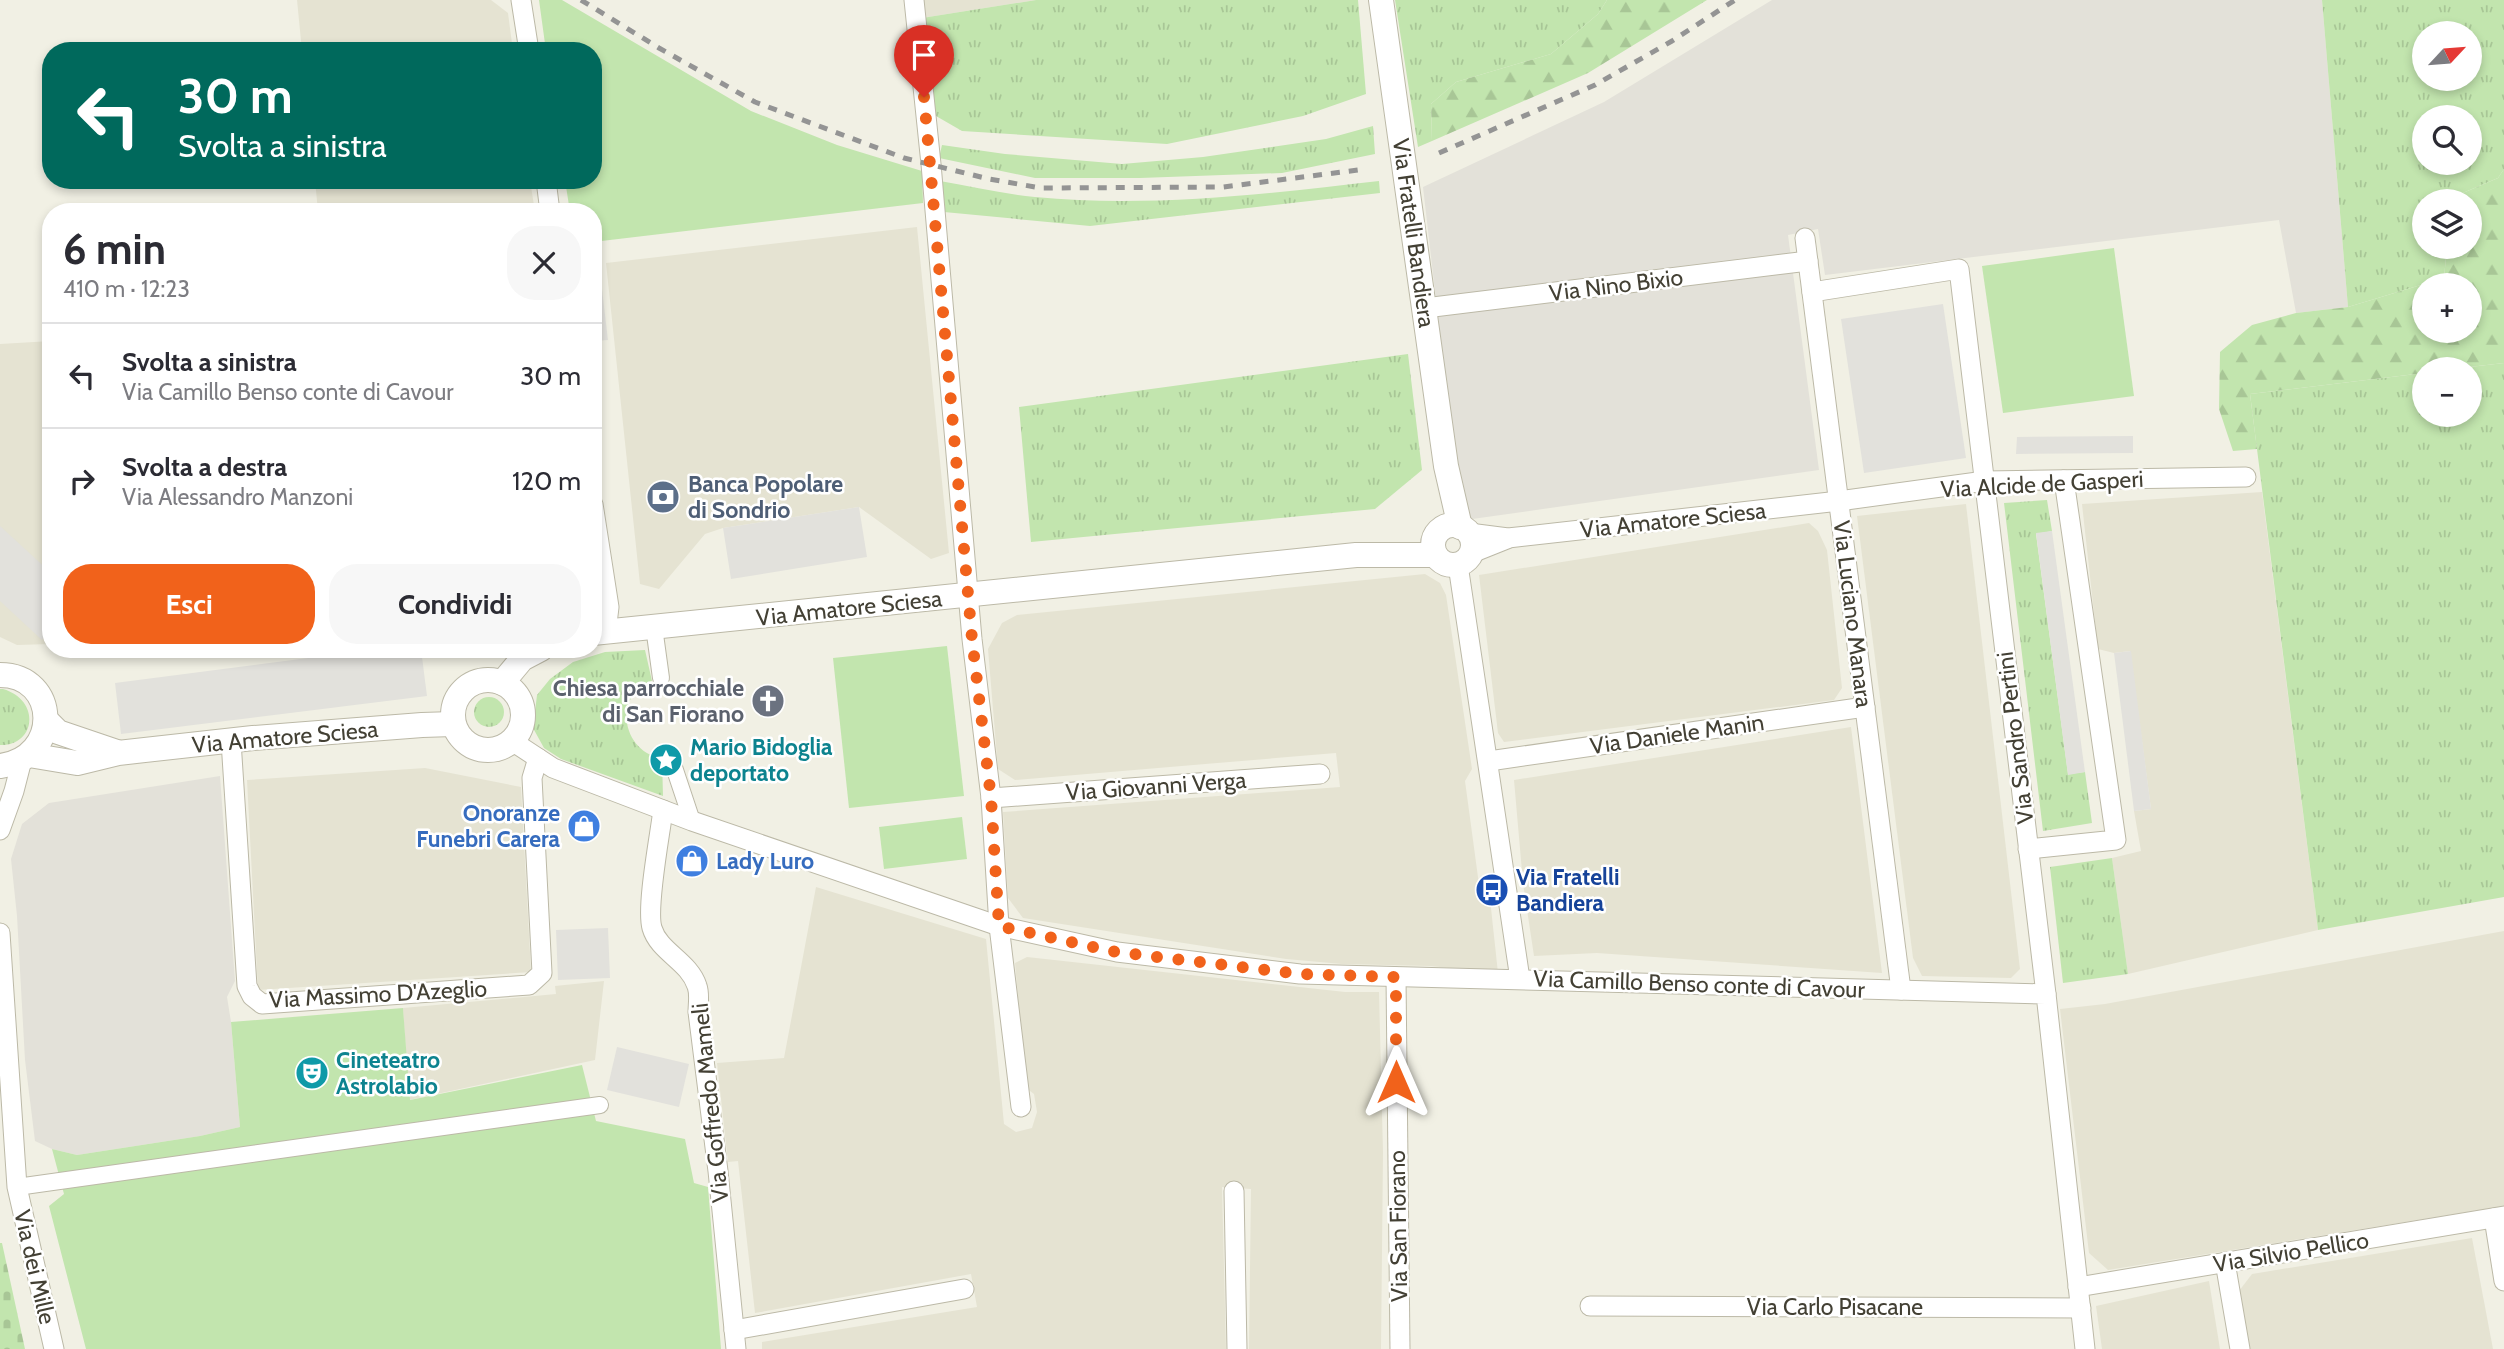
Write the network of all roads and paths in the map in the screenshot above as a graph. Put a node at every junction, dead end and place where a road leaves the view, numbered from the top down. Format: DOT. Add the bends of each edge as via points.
graph roads {
  1 [pos="522,0"];
  2 [pos="914,0"];
  3 [pos="1381,0"];
  4 [pos="528,42"];
  5 [pos="1805,238"];
  6 [pos="1808,261"];
  7 [pos="1812,292"];
  8 [pos="1425,308"];
  9 [pos="2246,477"];
  10 [pos="2064,480"];
  11 [pos="1985,481"];
  12 [pos="1839,501"];
  13 [pos="1453,542"];
  14 [pos="602,562"];
  15 [pos="969,596"];
  16 [pos="602,626"];
  17 [pos="654,627"];
  18 [pos="602,632"];
  19 [pos="524,658"];
  20 [pos="0,675"];
  21 [pos="660,678"];
  22 [pos="502,682"];
  23 [pos="1865,707"];
  24 [pos="46,720"];
  25 [pos="453,724"];
  26 [pos="231,741"];
  27 [pos="512,741"];
  28 [pos="118,753"];
  29 [pos="538,758"];
  30 [pos="671,758"];
  31 [pos="17,760"];
  32 [pos="1489,761"];
  33 [pos="1320,774"];
  34 [pos="991,798"];
  35 [pos="663,810"];
  36 [pos="692,821"];
  37 [pos="0,830"];
  38 [pos="2028,849"];
  39 [pos="999,926"];
  40 [pos="0,933"];
  41 [pos="1396,977"];
  42 [pos="1520,979"];
  43 [pos="1901,990"];
  44 [pos="2046,994"];
  45 [pos="600,1105"];
  46 [pos="1021,1107"];
  47 [pos="9,1189"];
  48 [pos="1234,1191"];
  49 [pos="2499,1217"];
  50 [pos="2225,1262"];
  51 [pos="2504,1281"];
  52 [pos="2078,1287"];
  53 [pos="964,1289"];
  54 [pos="1590,1306"];
  55 [pos="2081,1308"];
  56 [pos="735,1339"];
  57 [pos="54,1349"];
  58 [pos="1237,1349"];
  59 [pos="1400,1349"];
  60 [pos="2085,1349"];
  61 [pos="2240,1349"];
  1 -- 4 [label="street"];
  2 -- 15 [label="street"];
  3 -- 8 [label="street, Via Fratelli Bandiera"];
  5 -- 6 [label="street, Via Luciano Manara"];
  6 -- 7 [label="street, Via Luciano Manara"];
  6 -- 8 [label="street, Via Nino Bixio"];
  7 -- 11 [label="street, Via Sandro Pertini" via="1959,269"];
  7 -- 12 [label="street, Via Luciano Manara"];
  8 -- 13 [label="street, Via Fratelli Bandiera"];
  9 -- 10 [label="street, Via Alcide de Gasperi"];
  10 -- 11 [label="street, Via Alcide de Gasperi"];
  10 -- 38 [label="street" via="2116,840"];
  11 -- 12 [label="street, Via Alcide de Gasperi"];
  11 -- 38 [label="street, Via Sandro Pertini"];
  12 -- 13 [label="street, Via Amatore Sciesa"];
  12 -- 23 [label="street, Via Luciano Manara"];
  13 -- 15 [label="street, Via Amatore Sciesa"];
  13 -- 32 [label="street, Via Fratelli Bandiera"];
  14 -- 16 [label="street" via="609,607"];
  15 -- 17 [label="street, Via Amatore Sciesa"];
  15 -- 34 [label="street"];
  17 -- 18 [label="street, Via Amatore Sciesa"];
  17 -- 21 [label="street"];
  19 -- 22 [label="street"];
  20 -- 24 [label="street" via="23,680 36,691"];
  22 -- 25 [label="street" via="479,681 465,688 453,706"];
  22 -- 27 [label="street" via="518,697 522,710 519,731"];
  23 -- 32 [label="street, Via Daniele Manin"];
  23 -- 43 [label="street, Via Luciano Manara"];
  24 -- 28 [label="street, Via Amatore Sciesa" via="58,732"];
  24 -- 31 [label="street" via="38,746"];
  25 -- 26 [label="street, Via Amatore Sciesa"];
  25 -- 27 [label="street" via="475,748 493,750"];
  26 -- 28 [label="street, Via Amatore Sciesa"];
  26 -- 29 [label="street, Via Massimo D'Azeglio" via="247,986 262,1004 536,981 542,973 531,778"];
  27 -- 29 [label="street, Via Camillo Benso conte di Cavour"];
  28 -- 31 [label="street, Via Amatore Sciesa" via="77,763"];
  29 -- 35 [label="street, Via Camillo Benso conte di Cavour"];
  30 -- 36 [label="street"];
  31 -- 37 [label="street" via="14,791"];
  32 -- 42 [label="street, Via Fratelli Bandiera"];
  33 -- 34 [label="street, Via Giovanni Verga"];
  34 -- 39 [label="street"];
  35 -- 36 [label="street, Via Camillo Benso conte di Cavour"];
  35 -- 56 [label="street, Via Goffredo Mameli" via="651,926 657,941 690,971 698,988"];
  36 -- 39 [label="street, Via Camillo Benso conte di Cavour"];
  38 -- 44 [label="street, Via Sandro Pertini"];
  39 -- 41 [label="street, Via Camillo Benso conte di Cavour" via="1116,952 1300,974"];
  39 -- 46 [label="street"];
  40 -- 47 [label="street, Via dei Mille"];
  41 -- 42 [label="street, Via Camillo Benso conte di Cavour"];
  41 -- 59 [label="street, Via San Fiorano"];
  42 -- 43 [label="street, Via Camillo Benso conte di Cavour"];
  43 -- 44 [label="street, Via Camillo Benso conte di Cavour"];
  44 -- 52 [label="street"];
  45 -- 47 [label="street"];
  47 -- 57 [label="street, Via dei Mille"];
  48 -- 58 [label="street"];
  49 -- 50 [label="street, Via Silvio Pellico"];
  49 -- 51 [label="street"];
  50 -- 52 [label="street, Via Silvio Pellico"];
  50 -- 61 [label="street"];
  52 -- 55 [label="street"];
  53 -- 56 [label="street, Via Goffredo Mameli"];
  54 -- 55 [label="street, Via Carlo Pisacane"];
  55 -- 60 [label="street"];
}
